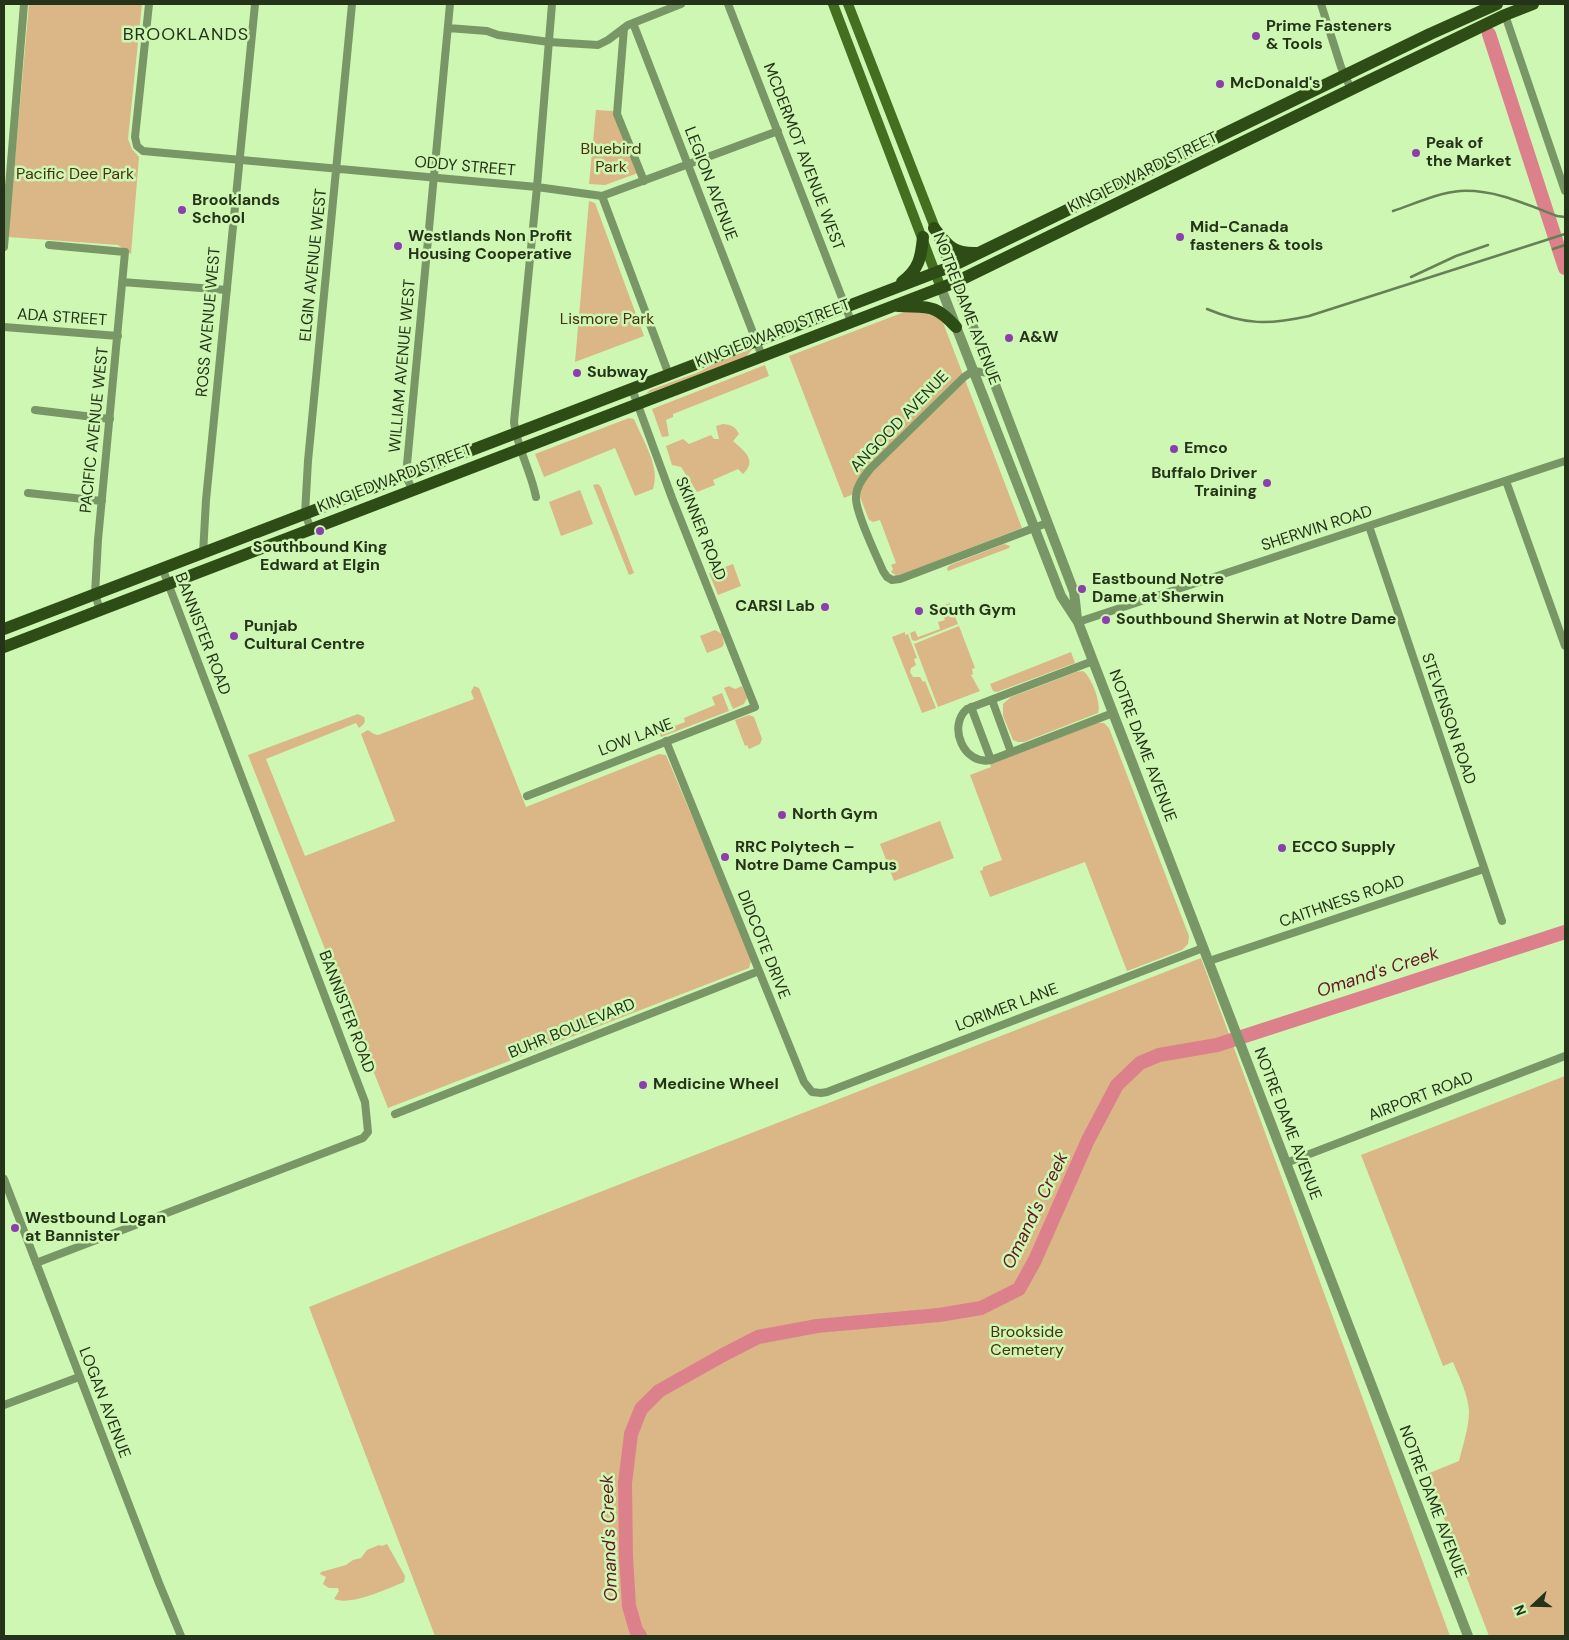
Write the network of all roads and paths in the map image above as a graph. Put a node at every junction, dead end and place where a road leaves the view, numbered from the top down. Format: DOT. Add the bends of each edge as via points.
graph roads {
  1 [pos="24,4"];
  2 [pos="149,4"];
  3 [pos="255,4"];
  4 [pos="352,4"];
  5 [pos="450,4"];
  6 [pos="552,4"];
  7 [pos="681,4"];
  8 [pos="728,4"];
  9 [pos="832,4"];
  10 [pos="848,4"];
  11 [pos="1321,4"];
  12 [pos="1497,4"];
  13 [pos="1533,4"];
  14 [pos="1504,9"];
  15 [pos="633,23"];
  16 [pos="448,28"];
  17 [pos="624,28"];
  18 [pos="1419,40"];
  19 [pos="549,42"];
  20 [pos="1426,53"];
  21 [pos="1345,76"];
  22 [pos="1351,89"];
  23 [pos="1256,119"];
  24 [pos="778,131"];
  25 [pos="1262,133"];
  26 [pos="239,159"];
  27 [pos="688,164"];
  28 [pos="337,168"];
  29 [pos="434,178"];
  30 [pos="644,181"];
  31 [pos="538,187"];
  32 [pos="1565,191"];
  33 [pos="602,196"];
  34 [pos="934,228"];
  35 [pos="922,237"];
  36 [pos="49,246"];
  37 [pos="4,247"];
  38 [pos="979,253"];
  39 [pos="950,267"];
  40 [pos="936,273"];
  41 [pos="122,282"];
  42 [pos="956,282"];
  43 [pos="894,288"];
  44 [pos="941,288"];
  45 [pos="227,290"];
  46 [pos="893,305"];
  47 [pos="846,306"];
  48 [pos="851,321"];
  49 [pos="4,327"];
  50 [pos="956,327"];
  51 [pos="118,336"];
  52 [pos="756,341"];
  53 [pos="762,356"];
  54 [pos="973,371"];
  55 [pos="990,372"];
  56 [pos="669,374"];
  57 [pos="632,389"];
  58 [pos="637,404"];
  59 [pos="35,410"];
  60 [pos="110,419"];
  61 [pos="515,432"];
  62 [pos="520,449"];
  63 [pos="1565,461"];
  64 [pos="406,475"];
  65 [pos="1032,482"];
  66 [pos="1506,482"];
  67 [pos="1018,488"];
  68 [pos="412,490"];
  69 [pos="28,493"];
  70 [pos="536,496"];
  71 [pos="102,501"];
  72 [pos="305,514"];
  73 [pos="1047,523"];
  74 [pos="1369,526"];
  75 [pos="1034,528"];
  76 [pos="310,529"];
  77 [pos="203,554"];
  78 [pos="163,570"];
  79 [pos="168,584"];
  80 [pos="95,594"];
  81 [pos="100,610"];
  82 [pos="1078,622"];
  83 [pos="4,629"];
  84 [pos="1565,646"];
  85 [pos="4,647"];
  86 [pos="1093,661"];
  87 [pos="992,700"];
  88 [pos="755,706"];
  89 [pos="972,707"];
  90 [pos="1113,713"];
  91 [pos="666,741"];
  92 [pos="1011,752"];
  93 [pos="991,760"];
  94 [pos="526,796"];
  95 [pos="1484,869"];
  96 [pos="1502,921"];
  97 [pos="1203,948"];
  98 [pos="1208,961"];
  99 [pos="759,971"];
  100 [pos="1565,1056"];
  101 [pos="821,1093"];
  102 [pos="395,1114"];
  103 [pos="1286,1163"];
  104 [pos="4,1179"];
  105 [pos="36,1263"];
  106 [pos="79,1377"];
  107 [pos="4,1405"];
  108 [pos="181,1636"];
  109 [pos="1468,1636"];
  1 -- 37 [label="street"];
  2 -- 26 [label="street, ODDY STREET" via="135,142 143,151"];
  3 -- 26 [label="street, ROSS AVENUE WEST"];
  4 -- 28 [label="street, ELGIN AVENUE WEST"];
  5 -- 16 [label="street, WILLIAM AVENUE WEST"];
  6 -- 19 [label="street"];
  7 -- 15 [label="street"];
  8 -- 24 [label="street, MCDERMOT AVENUE WEST"];
  9 -- 35 [label="main road, NOTRE DAME AVENUE"];
  10 -- 34 [label="main road, NOTRE DAME AVENUE"];
  11 -- 21 [label="street"];
  12 -- 18 [label="main road, KING EDWARD STREET"];
  13 -- 14 [label="main road, KING EDWARD STREET"];
  14 -- 20 [label="main road, KING EDWARD STREET"];
  14 -- 32 [label="street"];
  15 -- 17 [label="street"];
  15 -- 27 [label="street, LEGION AVENUE"];
  16 -- 19 [label="street"];
  16 -- 29 [label="street, WILLIAM AVENUE WEST"];
  17 -- 19 [label="street" via="598,45"];
  17 -- 30 [label="street" via="617,114"];
  18 -- 20 [label="main road"];
  18 -- 21 [label="main road, KING EDWARD STREET"];
  19 -- 31 [label="street"];
  20 -- 22 [label="main road, KING EDWARD STREET"];
  21 -- 22 [label="street"];
  21 -- 23 [label="main road, KING EDWARD STREET"];
  22 -- 25 [label="main road, KING EDWARD STREET"];
  23 -- 25 [label="main road"];
  23 -- 38 [label="main road, KING EDWARD STREET"];
  24 -- 27 [label="street, ODDY STREET"];
  24 -- 47 [label="street, MCDERMOT AVENUE WEST"];
  25 -- 42 [label="main road, KING EDWARD STREET"];
  26 -- 28 [label="street, ODDY STREET"];
  26 -- 45 [label="street, ROSS AVENUE WEST"];
  27 -- 30 [label="street, ODDY STREET"];
  27 -- 52 [label="street, LEGION AVENUE"];
  28 -- 29 [label="street, ODDY STREET"];
  28 -- 72 [label="street, ELGIN AVENUE WEST"];
  29 -- 31 [label="street, ODDY STREET"];
  29 -- 64 [label="street, WILLIAM AVENUE WEST"];
  30 -- 33 [label="street, ODDY STREET"];
  31 -- 33 [label="street, ODDY STREET"];
  31 -- 61 [label="street"];
  33 -- 56 [label="street"];
  34 -- 38 [label="main road" via="956,251"];
  34 -- 39 [label="main road, NOTRE DAME AVENUE"];
  35 -- 40 [label="main road, NOTRE DAME AVENUE"];
  35 -- 43 [label="main road" via="921,255 914,272"];
  36 -- 41 [label="street, PACIFIC AVENUE WEST" via="125,252"];
  38 -- 39 [label="main road, KING EDWARD STREET"];
  39 -- 40 [label="main road, KING EDWARD STREET"];
  39 -- 42 [label="main road, NOTRE DAME AVENUE"];
  40 -- 43 [label="main road, KING EDWARD STREET"];
  40 -- 44 [label="main road, NOTRE DAME AVENUE"];
  41 -- 45 [label="street"];
  41 -- 51 [label="street, PACIFIC AVENUE WEST"];
  42 -- 44 [label="main road, KING EDWARD STREET"];
  42 -- 55 [label="street, NOTRE DAME AVENUE"];
  43 -- 47 [label="main road, KING EDWARD STREET"];
  44 -- 46 [label="main road, KING EDWARD STREET"];
  44 -- 50 [label="street, NOTRE DAME AVENUE"];
  45 -- 77 [label="street, ROSS AVENUE WEST"];
  46 -- 48 [label="main road, KING EDWARD STREET"];
  46 -- 50 [label="main road" via="934,308"];
  47 -- 48 [label="street, MCDERMOT AVENUE WEST"];
  47 -- 52 [label="main road, KING EDWARD STREET"];
  48 -- 53 [label="main road, KING EDWARD STREET"];
  49 -- 51 [label="street, ADA STREET"];
  50 -- 54 [label="street, NOTRE DAME AVENUE"];
  51 -- 60 [label="street, PACIFIC AVENUE WEST"];
  52 -- 53 [label="street, LEGION AVENUE"];
  52 -- 56 [label="main road, KING EDWARD STREET"];
  53 -- 58 [label="main road, KING EDWARD STREET"];
  54 -- 55 [label="street, ANGOOD AVENUE"];
  54 -- 67 [label="street, NOTRE DAME AVENUE"];
  54 -- 75 [label="street, ANGOOD AVENUE" via="863,478 856,496 862,518 883,571 892,580"];
  55 -- 65 [label="street, NOTRE DAME AVENUE"];
  56 -- 57 [label="main road, KING EDWARD STREET"];
  57 -- 58 [label="street, SKINNER ROAD"];
  57 -- 61 [label="main road, KING EDWARD STREET"];
  58 -- 62 [label="main road, KING EDWARD STREET"];
  58 -- 88 [label="street, SKINNER ROAD"];
  59 -- 60 [label="street"];
  60 -- 71 [label="street, PACIFIC AVENUE WEST"];
  61 -- 62 [label="street"];
  61 -- 64 [label="main road, KING EDWARD STREET"];
  62 -- 68 [label="main road, KING EDWARD STREET"];
  62 -- 70 [label="street"];
  63 -- 66 [label="street, SHERWIN ROAD"];
  64 -- 68 [label="street, WILLIAM AVENUE WEST"];
  64 -- 72 [label="main road, KING EDWARD STREET"];
  65 -- 67 [label="street"];
  65 -- 73 [label="street, NOTRE DAME AVENUE"];
  66 -- 74 [label="street, SHERWIN ROAD"];
  66 -- 84 [label="street"];
  67 -- 75 [label="street, NOTRE DAME AVENUE"];
  68 -- 76 [label="main road, KING EDWARD STREET"];
  69 -- 71 [label="street"];
  71 -- 80 [label="street, PACIFIC AVENUE WEST"];
  72 -- 76 [label="street, ELGIN AVENUE WEST"];
  72 -- 77 [label="main road, KING EDWARD STREET"];
  73 -- 75 [label="street, ANGOOD AVENUE"];
  73 -- 82 [label="street, NOTRE DAME AVENUE" via="1074,592"];
  74 -- 82 [label="street, SHERWIN ROAD"];
  74 -- 95 [label="street, STEVENSON ROAD"];
  75 -- 82 [label="street, NOTRE DAME AVENUE" via="1061,596"];
  76 -- 79 [label="main road, KING EDWARD STREET"];
  77 -- 78 [label="main road, KING EDWARD STREET"];
  78 -- 79 [label="street, BANNISTER ROAD"];
  78 -- 80 [label="main road, KING EDWARD STREET"];
  79 -- 81 [label="main road, KING EDWARD STREET"];
  79 -- 105 [label="street, BANNISTER ROAD" via="365,1102 368,1132 363,1138"];
  80 -- 81 [label="street, PACIFIC AVENUE WEST"];
  80 -- 83 [label="main road, KING EDWARD STREET"];
  81 -- 85 [label="main road, KING EDWARD STREET"];
  82 -- 86 [label="street, NOTRE DAME AVENUE"];
  86 -- 87 [label="street"];
  86 -- 90 [label="street, NOTRE DAME AVENUE"];
  87 -- 89 [label="street"];
  87 -- 92 [label="street"];
  88 -- 91 [label="street, LOW LANE"];
  89 -- 93 [label="street"];
  89 -- 93 [label="street" via="960,717 959,733 972,758"];
  90 -- 92 [label="street"];
  90 -- 97 [label="street, NOTRE DAME AVENUE"];
  91 -- 94 [label="street, LOW LANE"];
  91 -- 99 [label="street, DIDCOTE DRIVE"];
  92 -- 93 [label="street"];
  95 -- 96 [label="street, STEVENSON ROAD"];
  95 -- 98 [label="street, CAITHNESS ROAD"];
  97 -- 98 [label="street, NOTRE DAME AVENUE"];
  97 -- 101 [label="street, LORIMER LANE"];
  98 -- 103 [label="street, NOTRE DAME AVENUE"];
  99 -- 101 [label="street, DIDCOTE DRIVE" via="804,1082 812,1092"];
  99 -- 102 [label="street, BUHR BOULEVARD"];
  100 -- 103 [label="street, AIRPORT ROAD"];
  103 -- 109 [label="street, NOTRE DAME AVENUE"];
  104 -- 105 [label="street, LOGAN AVENUE"];
  105 -- 106 [label="street, LOGAN AVENUE"];
  106 -- 107 [label="street"];
  106 -- 108 [label="street, LOGAN AVENUE"];
}
